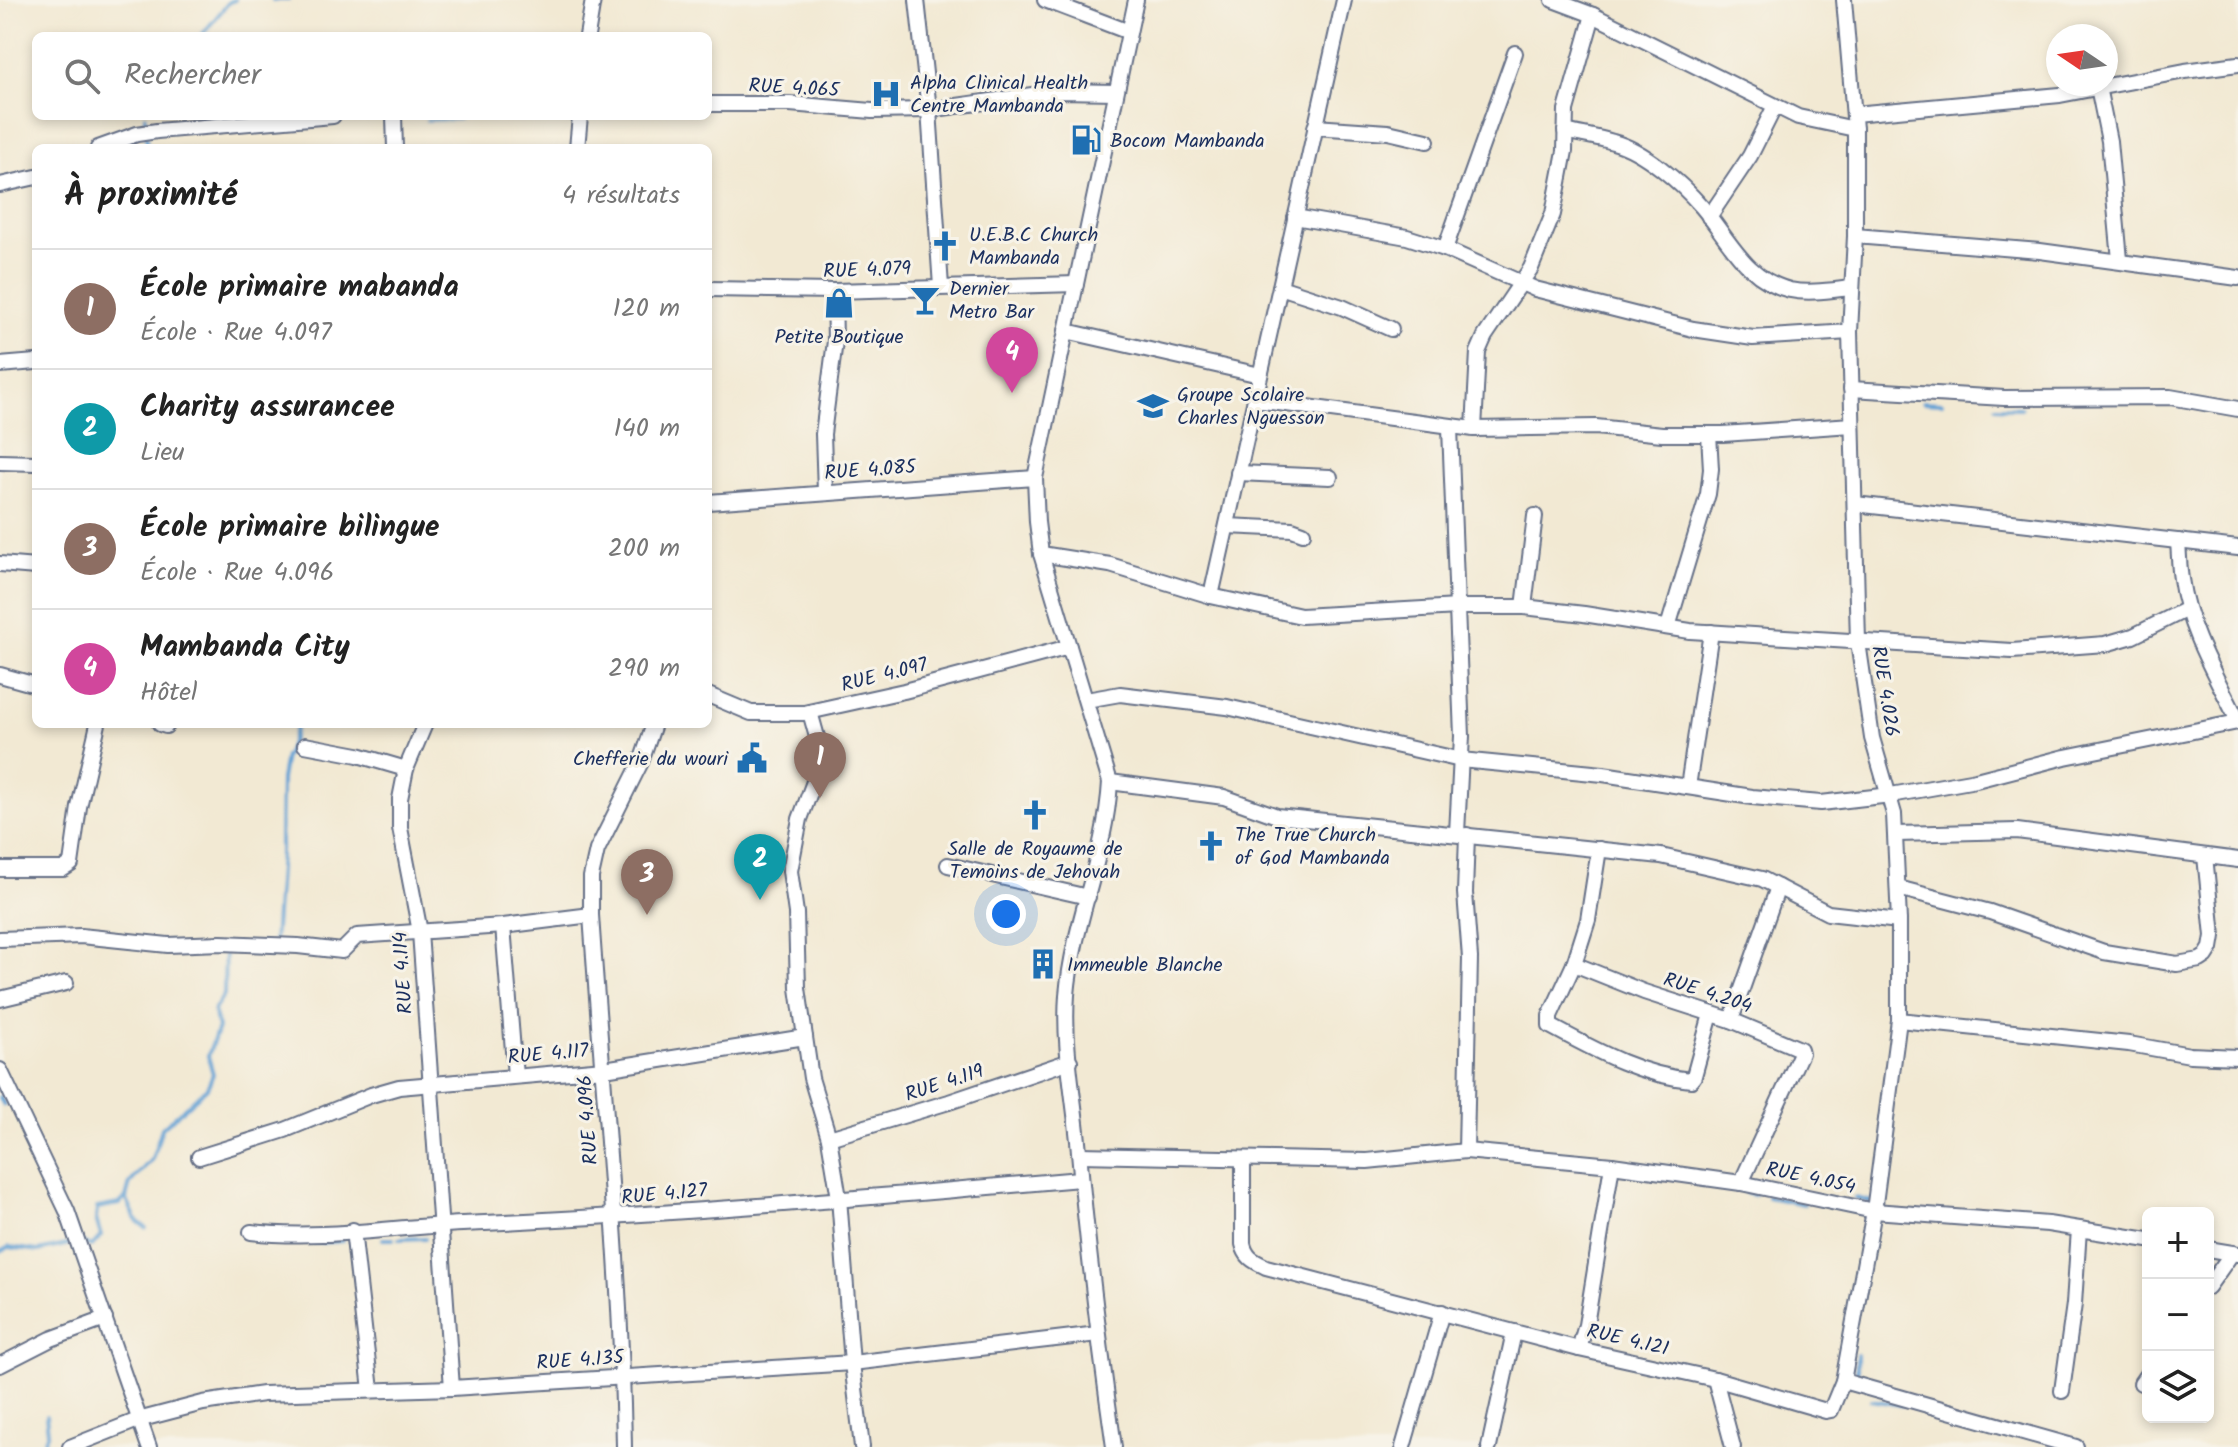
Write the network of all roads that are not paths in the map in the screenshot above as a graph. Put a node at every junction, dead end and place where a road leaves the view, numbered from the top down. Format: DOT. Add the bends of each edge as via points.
graph roads {
  1 [pos="593,0"];
  2 [pos="917,0"];
  3 [pos="1045,0"];
  4 [pos="1136,0"];
  5 [pos="1344,0"];
  6 [pos="1553,0"];
  7 [pos="1844,0"];
  8 [pos="1593,15"];
  9 [pos="588,32"];
  10 [pos="1129,32"];
  11 [pos="1515,53"];
  12 [pos="2238,64"];
  13 [pos="2118,83"];
  14 [pos="1116,92"];
  15 [pos="2052,96"];
  16 [pos="2100,96"];
  17 [pos="712,104"];
  18 [pos="1775,106"];
  19 [pos="929,110"];
  20 [pos="286,120"];
  21 [pos="394,120"];
  22 [pos="580,120"];
  23 [pos="1855,121"];
  24 [pos="1315,127"];
  25 [pos="1565,131"];
  26 [pos="1427,141"];
  27 [pos="109,144"];
  28 [pos="395,144"];
  29 [pos="577,144"];
  30 [pos="32,178"];
  31 [pos="5,184"];
  32 [pos="1295,217"];
  33 [pos="1709,217"];
  34 [pos="1855,236"];
  35 [pos="1445,249"];
  36 [pos="2120,260"];
  37 [pos="2238,278"];
  38 [pos="1076,284"];
  39 [pos="1522,284"];
  40 [pos="941,287"];
  41 [pos="1280,287"];
  42 [pos="1851,288"];
  43 [pos="712,289"];
  44 [pos="834,291"];
  45 [pos="1391,329"];
  46 [pos="1066,331"];
  47 [pos="1850,332"];
  48 [pos="32,362"];
  49 [pos="0,365"];
  50 [pos="1260,375"];
  51 [pos="1851,389"];
  52 [pos="1255,400"];
  53 [pos="2238,409"];
  54 [pos="1852,425"];
  55 [pos="1450,428"];
  56 [pos="1474,429"];
  57 [pos="1709,434"];
  58 [pos="0,462"];
  59 [pos="32,463"];
  60 [pos="1238,473"];
  61 [pos="1330,477"];
  62 [pos="1035,478"];
  63 [pos="825,492"];
  64 [pos="712,502"];
  65 [pos="1855,504"];
  66 [pos="1535,516"];
  67 [pos="1227,526"];
  68 [pos="1303,533"];
  69 [pos="2178,541"];
  70 [pos="2238,548"];
  71 [pos="1041,554"];
  72 [pos="0,564"];
  73 [pos="32,567"];
  74 [pos="1211,596"];
  75 [pos="1458,607"];
  76 [pos="1524,607"];
  77 [pos="2187,609"];
  78 [pos="1668,627"];
  79 [pos="1711,632"];
  80 [pos="1858,642"];
  81 [pos="1069,647"];
  82 [pos="0,675"];
  83 [pos="32,684"];
  84 [pos="712,697"];
  85 [pos="1086,700"];
  86 [pos="810,712"];
  87 [pos="2238,722"];
  88 [pos="97,728"];
  89 [pos="423,728"];
  90 [pos="653,728"];
  91 [pos="305,745"];
  92 [pos="1461,760"];
  93 [pos="406,769"];
  94 [pos="1110,782"];
  95 [pos="1688,787"];
  96 [pos="1891,795"];
  97 [pos="1462,834"];
  98 [pos="1897,834"];
  99 [pos="1599,849"];
  100 [pos="2205,856"];
  101 [pos="2238,860"];
  102 [pos="948,865"];
  103 [pos="0,869"];
  104 [pos="1778,887"];
  105 [pos="1898,888"];
  106 [pos="1088,897"];
  107 [pos="591,915"];
  108 [pos="1899,921"];
  109 [pos="503,926"];
  110 [pos="420,932"];
  111 [pos="0,939"];
  112 [pos="1574,964"];
  113 [pos="66,983"];
  114 [pos="0,999"];
  115 [pos="1711,1014"];
  116 [pos="1731,1020"];
  117 [pos="1899,1020"];
  118 [pos="805,1037"];
  119 [pos="2238,1057"];
  120 [pos="1070,1061"];
  121 [pos="604,1069"];
  122 [pos="0,1070"];
  123 [pos="515,1076"];
  124 [pos="430,1083"];
  125 [pos="829,1138"];
  126 [pos="1466,1151"];
  127 [pos="1080,1155"];
  128 [pos="199,1157"];
  129 [pos="1243,1159"];
  130 [pos="1612,1165"];
  131 [pos="1080,1179"];
  132 [pos="1741,1183"];
  133 [pos="839,1198"];
  134 [pos="1874,1211"];
  135 [pos="613,1218"];
  136 [pos="439,1225"];
  137 [pos="2079,1229"];
  138 [pos="353,1230"];
  139 [pos="251,1232"];
  140 [pos="2142,1239"];
  141 [pos="2214,1250"];
  142 [pos="2235,1254"];
  143 [pos="2214,1280"];
  144 [pos="1442,1312"];
  145 [pos="105,1319"];
  146 [pos="1514,1332"];
  147 [pos="1098,1334"];
  148 [pos="1579,1349"];
  149 [pos="852,1363"];
  150 [pos="0,1365"];
  151 [pos="623,1376"];
  152 [pos="1715,1379"];
  153 [pos="1843,1381"];
  154 [pos="452,1388"];
  155 [pos="371,1390"];
  156 [pos="2062,1391"];
  157 [pos="138,1420"];
  158 [pos="70,1447"];
  159 [pos="149,1447"];
  160 [pos="624,1447"];
  161 [pos="862,1447"];
  162 [pos="1114,1447"];
  163 [pos="1403,1447"];
  164 [pos="1489,1447"];
  165 [pos="1733,1447"];
  166 [pos="2076,1447"];
  1 -- 9 [label="street"];
  2 -- 19 [label="street"];
  3 -- 10 [label="street"];
  4 -- 10 [label="street"];
  5 -- 24 [label="street"];
  6 -- 8 [label="street"];
  7 -- 23 [label="street, RUE 4.026"];
  8 -- 18 [label="street"];
  8 -- 25 [label="street"];
  10 -- 14 [label="street"];
  11 -- 35 [label="street"];
  12 -- 13 [label="street"];
  14 -- 19 [label="street, RUE 4.065" via="1060,91"];
  14 -- 38 [label="street"];
  15 -- 23 [label="street"];
  16 -- 36 [label="street"];
  17 -- 19 [label="street, RUE 4.065"];
  18 -- 23 [label="street" via="1813,121"];
  18 -- 33 [label="street" via="1750,156"];
  19 -- 40 [label="street"];
  20 -- 27 [label="street" via="157,131"];
  21 -- 28 [label="street"];
  22 -- 29 [label="street"];
  23 -- 34 [label="street, RUE 4.026"];
  24 -- 26 [label="street" via="1388,132"];
  24 -- 32 [label="street"];
  25 -- 33 [label="street" via="1623,146 1677,182"];
  25 -- 39 [label="street" via="1553,214"];
  30 -- 31 [label="street"];
  32 -- 35 [label="street"];
  32 -- 41 [label="street"];
  33 -- 42 [label="street" via="1742,262 1766,279 1801,292"];
  34 -- 36 [label="street"];
  34 -- 42 [label="street, RUE 4.026"];
  35 -- 39 [label="street"];
  36 -- 37 [label="street"];
  38 -- 40 [label="street, RUE 4.079"];
  38 -- 46 [label="street"];
  39 -- 47 [label="street" via="1724,334 1783,338"];
  39 -- 56 [label="street" via="1478,352"];
  40 -- 44 [label="street, RUE 4.079"];
  41 -- 45 [label="street"];
  41 -- 50 [label="street"];
  42 -- 47 [label="street, RUE 4.026"];
  43 -- 44 [label="street, RUE 4.079"];
  44 -- 63 [label="street" via="835,341 823,434"];
  46 -- 50 [label="street"];
  46 -- 62 [label="street"];
  47 -- 51 [label="street, RUE 4.026"];
  48 -- 49 [label="street"];
  50 -- 52 [label="street"];
  51 -- 53 [label="street" via="2004,398 2170,397"];
  51 -- 54 [label="street, RUE 4.026"];
  52 -- 55 [label="street"];
  52 -- 60 [label="street"];
  54 -- 57 [label="street"];
  54 -- 65 [label="street, RUE 4.026"];
  55 -- 56 [label="street"];
  55 -- 75 [label="street"];
  56 -- 57 [label="street" via="1596,427"];
  57 -- 78 [label="street" via="1708,494"];
  58 -- 59 [label="street"];
  60 -- 61 [label="street"];
  60 -- 67 [label="street"];
  62 -- 63 [label="street, RUE 4.085"];
  62 -- 71 [label="street"];
  63 -- 64 [label="street, RUE 4.085"];
  65 -- 69 [label="street"];
  65 -- 80 [label="street, RUE 4.026"];
  66 -- 76 [label="street"];
  67 -- 68 [label="street"];
  67 -- 74 [label="street"];
  69 -- 70 [label="street"];
  69 -- 77 [label="street"];
  71 -- 74 [label="street" via="1110,565"];
  71 -- 81 [label="street"];
  72 -- 73 [label="street"];
  74 -- 75 [label="street" via="1301,616"];
  75 -- 76 [label="street"];
  75 -- 92 [label="street"];
  76 -- 78 [label="street"];
  77 -- 80 [label="street" via="2133,636 2057,649"];
  77 -- 87 [label="street"];
  78 -- 79 [label="street"];
  79 -- 80 [label="street"];
  79 -- 95 [label="street"];
  80 -- 96 [label="street, RUE 4.026" via="1872,738"];
  81 -- 85 [label="street"];
  81 -- 86 [label="street, RUE 4.097"];
  82 -- 83 [label="street"];
  84 -- 86 [label="street, RUE 4.097" via="751,713"];
  85 -- 92 [label="street" via="1120,694 1227,707"];
  85 -- 94 [label="street"];
  86 -- 118 [label="street" via="822,755 800,819 790,883"];
  87 -- 96 [label="street"];
  88 -- 103 [label="street" via="71,864 63,869"];
  89 -- 93 [label="street, RUE 4.114"];
  90 -- 107 [label="street, RUE 4.096" via="597,850"];
  91 -- 93 [label="street"];
  92 -- 95 [label="street"];
  92 -- 97 [label="street"];
  93 -- 110 [label="street, RUE 4.114" via="400,828"];
  94 -- 97 [label="street" via="1224,797 1277,816"];
  94 -- 106 [label="street" via="1108,816"];
  95 -- 96 [label="street" via="1821,803"];
  96 -- 98 [label="street, RUE 4.026"];
  97 -- 99 [label="street"];
  97 -- 126 [label="street" via="1470,958"];
  98 -- 100 [label="street" via="2017,831"];
  98 -- 105 [label="street, RUE 4.026"];
  99 -- 104 [label="street" via="1661,856"];
  99 -- 112 [label="street" via="1588,920"];
  100 -- 101 [label="street"];
  100 -- 105 [label="street" via="2211,948 2200,960 2177,964 2104,952 1990,912"];
  102 -- 106 [label="street"];
  104 -- 108 [label="street" via="1828,913"];
  104 -- 116 [label="street"];
  105 -- 108 [label="street, RUE 4.026"];
  106 -- 120 [label="street" via="1067,998"];
  107 -- 109 [label="street"];
  107 -- 121 [label="street, RUE 4.096"];
  108 -- 117 [label="street, RUE 4.026"];
  109 -- 110 [label="street"];
  109 -- 123 [label="street"];
  110 -- 111 [label="street" via="357,936 342,951 81,936"];
  110 -- 124 [label="street, RUE 4.114"];
  112 -- 115 [label="street, RUE 4.204"];
  112 -- 115 [label="street" via="1550,1026 1612,1060 1691,1080"];
  113 -- 114 [label="street"];
  115 -- 116 [label="street, RUE 4.204"];
  116 -- 132 [label="street, RUE 4.204" via="1797,1046 1801,1053"];
  117 -- 119 [label="street"];
  117 -- 134 [label="street, RUE 4.026"];
  118 -- 121 [label="street, RUE 4.117"];
  118 -- 125 [label="street"];
  120 -- 125 [label="street, RUE 4.119"];
  120 -- 127 [label="street"];
  121 -- 123 [label="street, RUE 4.117"];
  121 -- 135 [label="street, RUE 4.096"];
  122 -- 145 [label="street" via="67,1211"];
  123 -- 124 [label="street, RUE 4.117"];
  124 -- 128 [label="street, RUE 4.117" via="371,1095"];
  124 -- 136 [label="street, RUE 4.114"];
  125 -- 133 [label="street"];
  126 -- 129 [label="street, RUE 4.054" via="1367,1161"];
  126 -- 130 [label="street, RUE 4.054"];
  127 -- 129 [label="street, RUE 4.054"];
  127 -- 131 [label="street"];
  129 -- 144 [label="street, RUE 4.121" via="1243,1244 1251,1259"];
  130 -- 132 [label="street, RUE 4.054"];
  130 -- 148 [label="street"];
  131 -- 133 [label="street, RUE 4.127"];
  131 -- 147 [label="street"];
  132 -- 134 [label="street, RUE 4.054"];
  133 -- 135 [label="street, RUE 4.127"];
  133 -- 149 [label="street"];
  134 -- 137 [label="street, RUE 4.054"];
  134 -- 153 [label="street, RUE 4.026"];
  135 -- 136 [label="street, RUE 4.127"];
  135 -- 151 [label="street, RUE 4.096"];
  136 -- 138 [label="street, RUE 4.127"];
  136 -- 154 [label="street, RUE 4.114"];
  137 -- 140 [label="street, RUE 4.054"];
  137 -- 156 [label="street"];
  138 -- 139 [label="street, RUE 4.127" via="289,1237"];
  138 -- 155 [label="street"];
  141 -- 142 [label="street"];
  142 -- 143 [label="street"];
  144 -- 146 [label="street, RUE 4.121"];
  144 -- 163 [label="street"];
  145 -- 150 [label="street"];
  145 -- 157 [label="street"];
  146 -- 148 [label="street, RUE 4.121"];
  146 -- 164 [label="street"];
  147 -- 149 [label="street, RUE 4.135"];
  147 -- 162 [label="street"];
  148 -- 152 [label="street, RUE 4.121"];
  149 -- 151 [label="street, RUE 4.135"];
  149 -- 161 [label="street"];
  151 -- 154 [label="street, RUE 4.135"];
  151 -- 160 [label="street, RUE 4.096"];
  152 -- 153 [label="street, RUE 4.121" via="1826,1411 1835,1405"];
  152 -- 165 [label="street"];
  153 -- 166 [label="street"];
  154 -- 155 [label="street, RUE 4.135"];
  155 -- 157 [label="street, RUE 4.135" via="263,1394"];
  157 -- 158 [label="street, RUE 4.135"];
  157 -- 159 [label="street"];
}
